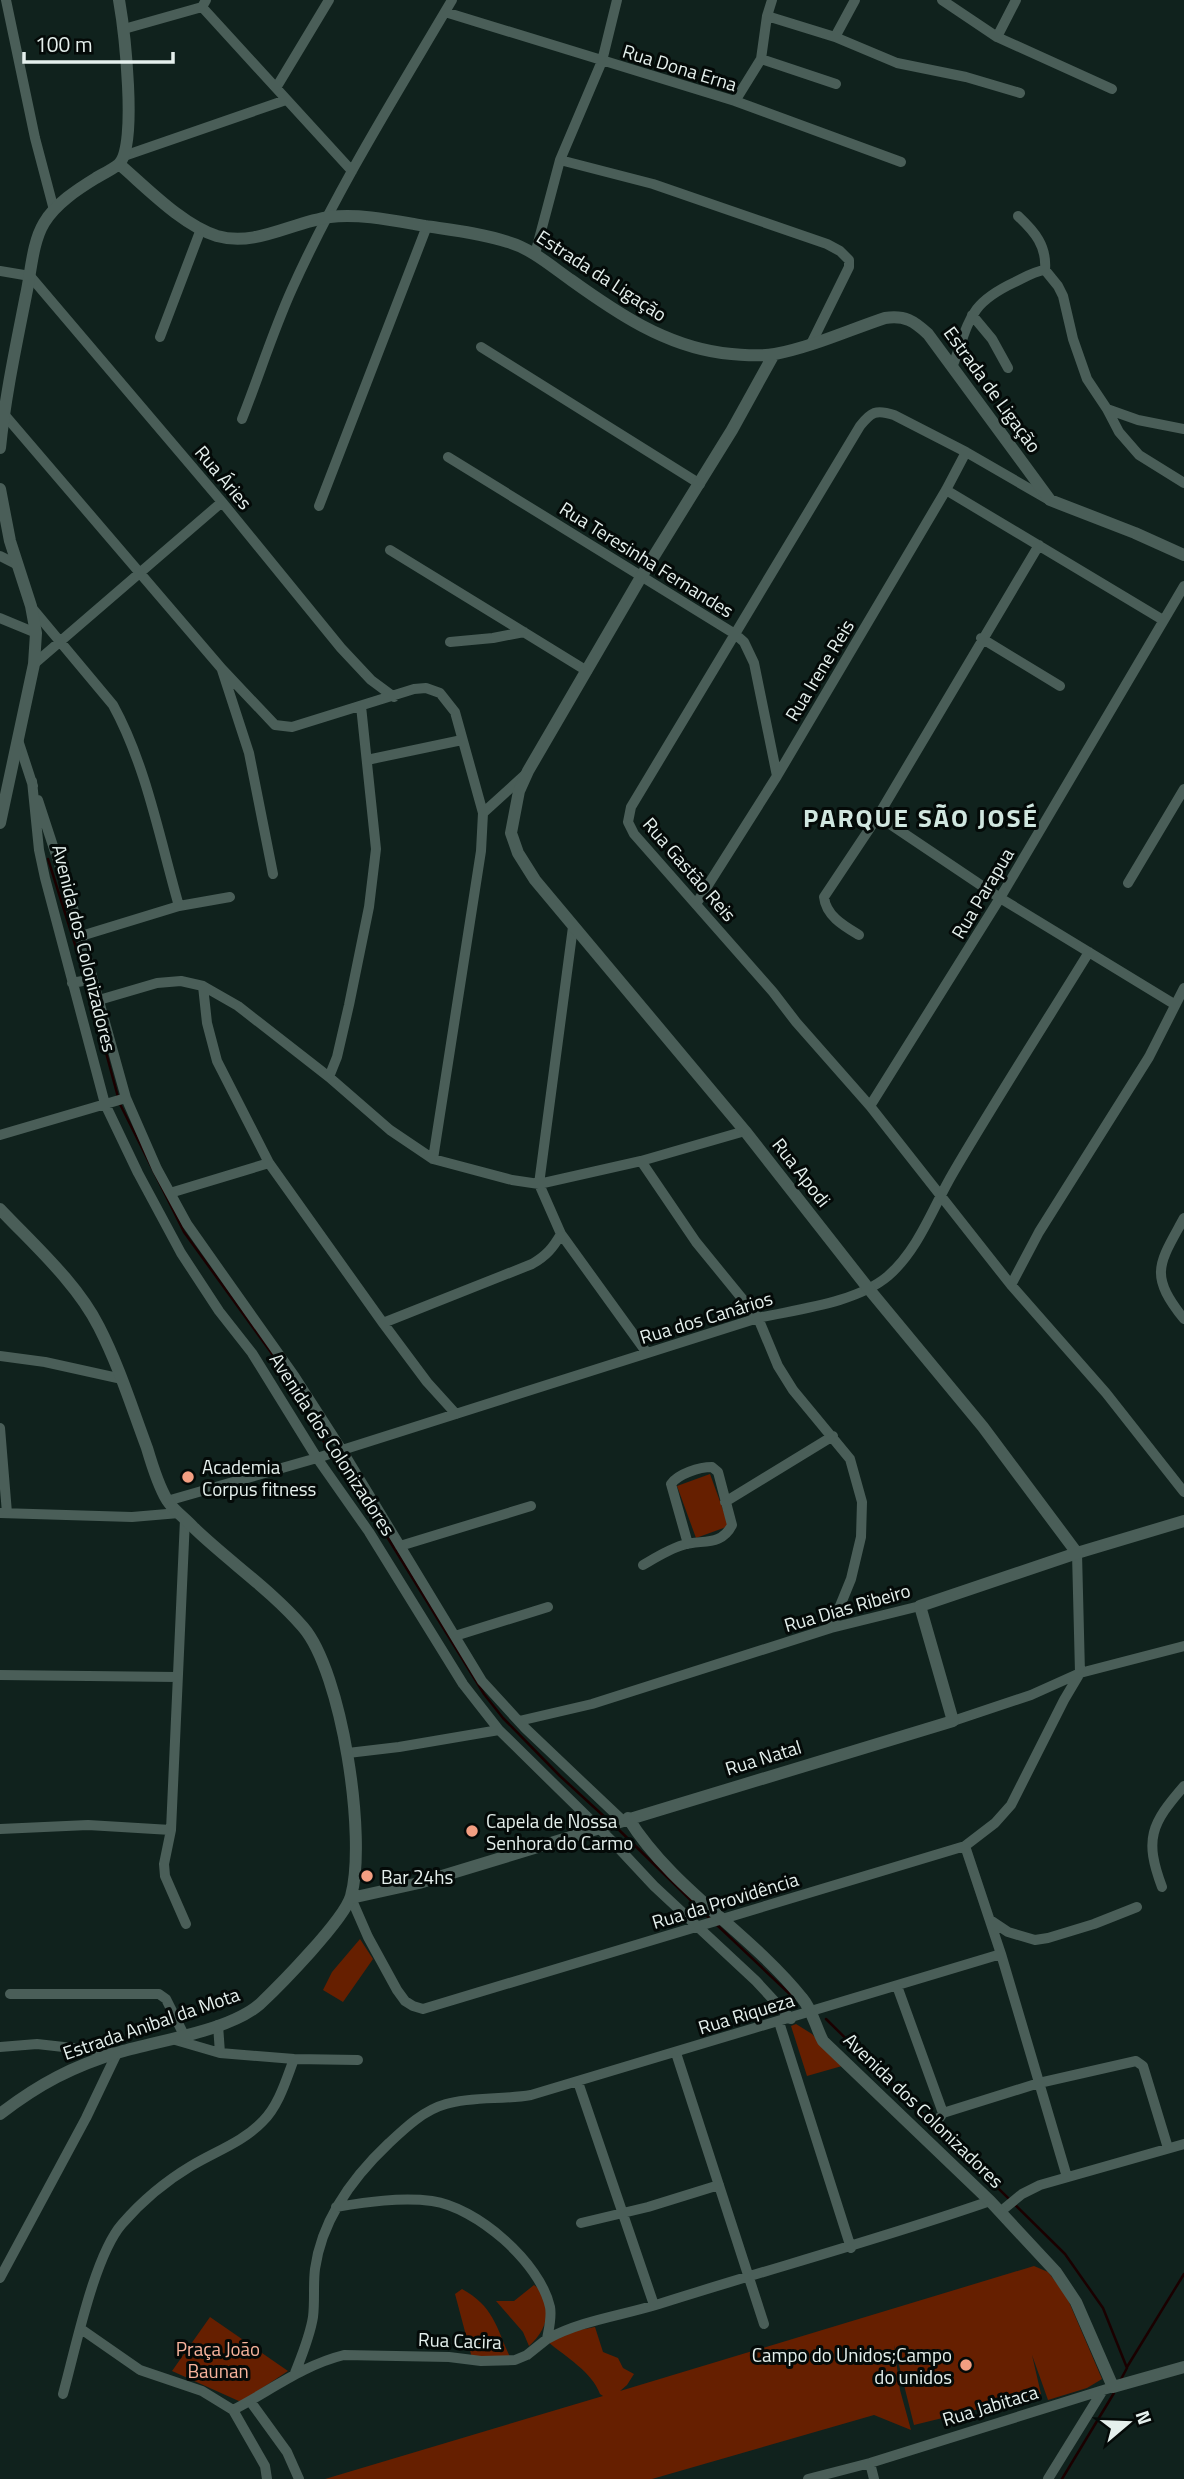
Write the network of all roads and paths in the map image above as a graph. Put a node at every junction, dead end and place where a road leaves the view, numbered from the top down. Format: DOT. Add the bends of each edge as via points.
graph roads {
  1 [pos="6,0"];
  2 [pos="119,0"];
  3 [pos="329,0"];
  4 [pos="452,0"];
  5 [pos="617,0"];
  6 [pos="772,0"];
  7 [pos="855,0"];
  8 [pos="942,0"];
  9 [pos="1016,0"];
  10 [pos="204,4"];
  11 [pos="445,12"];
  12 [pos="767,16"];
  13 [pos="124,29"];
  14 [pos="835,37"];
  15 [pos="997,37"];
  16 [pos="761,59"];
  17 [pos="602,61"];
  18 [pos="836,84"];
  19 [pos="276,88"];
  20 [pos="1112,89"];
  21 [pos="1020,93"];
  22 [pos="286,100"];
  23 [pos="735,101"];
  24 [pos="121,160"];
  25 [pos="560,160"];
  26 [pos="901,162"];
  27 [pos="352,171"];
  28 [pos="54,210"];
  29 [pos="1018,216"];
  30 [pos="328,217"];
  31 [pos="427,226"];
  32 [pos="201,229"];
  33 [pos="535,254"];
  34 [pos="0,271"];
  35 [pos="1040,271"];
  36 [pos="30,276"];
  37 [pos="972,315"];
  38 [pos="160,337"];
  39 [pos="811,344"];
  40 [pos="481,348"];
  41 [pos="774,354"];
  42 [pos="953,365"];
  43 [pos="1009,368"];
  44 [pos="1107,409"];
  45 [pos="4,413"];
  46 [pos="242,419"];
  47 [pos="860,426"];
  48 [pos="1184,429"];
  49 [pos="0,439"];
  50 [pos="966,452"];
  51 [pos="448,457"];
  52 [pos="1184,483"];
  53 [pos="700,484"];
  54 [pos="0,489"];
  55 [pos="946,490"];
  56 [pos="1050,500"];
  57 [pos="222,502"];
  58 [pos="319,506"];
  59 [pos="1038,545"];
  60 [pos="390,550"];
  61 [pos="1184,555"];
  62 [pos="0,556"];
  63 [pos="18,565"];
  64 [pos="141,572"];
  65 [pos="641,577"];
  66 [pos="1184,586"];
  67 [pos="31,606"];
  68 [pos="0,618"];
  69 [pos="1163,620"];
  70 [pos="524,632"];
  71 [pos="36,633"];
  72 [pos="735,634"];
  73 [pos="981,638"];
  74 [pos="450,642"];
  75 [pos="61,643"];
  76 [pos="34,664"];
  77 [pos="222,669"];
  78 [pos="587,671"];
  79 [pos="1060,686"];
  80 [pos="394,697"];
  81 [pos="361,706"];
  82 [pos="18,740"];
  83 [pos="462,740"];
  84 [pos="368,760"];
  85 [pos="528,771"];
  86 [pos="777,776"];
  87 [pos="32,781"];
  88 [pos="1184,789"];
  89 [pos="483,813"];
  90 [pos="878,816"];
  91 [pos="0,823"];
  92 [pos="273,874"];
  93 [pos="1128,883"];
  94 [pos="230,897"];
  95 [pos="1000,898"];
  96 [pos="696,904"];
  97 [pos="179,906"];
  98 [pos="573,927"];
  99 [pos="859,935"];
  100 [pos="81,936"];
  101 [pos="1089,951"];
  102 [pos="91,980"];
  103 [pos="74,983"];
  104 [pos="203,986"];
  105 [pos="1184,988"];
  106 [pos="99,1000"];
  107 [pos="1174,1004"];
  108 [pos="329,1077"];
  109 [pos="124,1099"];
  110 [pos="108,1103"];
  111 [pos="870,1106"];
  112 [pos="746,1131"];
  113 [pos="0,1135"];
  114 [pos="433,1159"];
  115 [pos="641,1161"];
  116 [pos="269,1163"];
  117 [pos="539,1184"];
  118 [pos="170,1193"];
  119 [pos="940,1196"];
  120 [pos="0,1209"];
  121 [pos="1184,1218"];
  122 [pos="561,1234"];
  123 [pos="1011,1285"];
  124 [pos="869,1288"];
  125 [pos="758,1318"];
  126 [pos="1184,1320"];
  127 [pos="383,1322"];
  128 [pos="647,1353"];
  129 [pos="0,1356"];
  130 [pos="122,1379"];
  131 [pos="456,1414"];
  132 [pos="0,1428"];
  133 [pos="833,1436"];
  134 [pos="339,1451"];
  135 [pos="319,1457"];
  136 [pos="1184,1492"];
  137 [pos="167,1501"];
  138 [pos="725,1502"];
  139 [pos="531,1506"];
  140 [pos="4,1513"];
  141 [pos="182,1516"];
  142 [pos="1184,1521"];
  143 [pos="688,1544"];
  144 [pos="400,1546"];
  145 [pos="1077,1553"];
  146 [pos="643,1565"];
  147 [pos="920,1606"];
  148 [pos="548,1607"];
  149 [pos="831,1628"];
  150 [pos="455,1636"];
  151 [pos="1184,1646"];
  152 [pos="1080,1673"];
  153 [pos="0,1675"];
  154 [pos="177,1677"];
  155 [pos="519,1721"];
  156 [pos="953,1721"];
  157 [pos="499,1730"];
  158 [pos="348,1753"];
  159 [pos="1184,1786"];
  160 [pos="623,1820"];
  161 [pos="601,1827"];
  162 [pos="0,1829"];
  163 [pos="171,1830"];
  164 [pos="965,1846"];
  165 [pos="1162,1887"];
  166 [pos="351,1898"];
  167 [pos="1137,1907"];
  168 [pos="720,1919"];
  169 [pos="990,1920"];
  170 [pos="186,1924"];
  171 [pos="699,1925"];
  172 [pos="1001,1954"];
  173 [pos="897,1986"];
  174 [pos="10,1994"];
  175 [pos="812,2011"];
  176 [pos="791,2019"];
  177 [pos="779,2022"];
  178 [pos="218,2025"];
  179 [pos="184,2035"];
  180 [pos="169,2039"];
  181 [pos="0,2047"];
  182 [pos="117,2053"];
  183 [pos="220,2053"];
  184 [pos="676,2053"];
  185 [pos="294,2059"];
  186 [pos="358,2060"];
  187 [pos="578,2082"];
  188 [pos="1039,2082"];
  189 [pos="0,2114"];
  190 [pos="1184,2144"];
  191 [pos="1168,2148"];
  192 [pos="1067,2177"];
  193 [pos="719,2185"];
  194 [pos="990,2201"];
  195 [pos="1008,2205"];
  196 [pos="336,2207"];
  197 [pos="622,2214"];
  198 [pos="581,2223"];
  199 [pos="851,2248"];
  200 [pos="748,2275"];
  201 [pos="0,2278"];
  202 [pos="654,2305"];
  203 [pos="764,2324"];
  204 [pos="81,2329"];
  205 [pos="547,2339"];
  206 [pos="1184,2367"];
  207 [pos="295,2373"];
  208 [pos="1114,2387"];
  209 [pos="63,2395"];
  210 [pos="250,2402"];
  211 [pos="233,2410"];
  212 [pos="870,2463"];
  213 [pos="267,2479"];
  214 [pos="299,2479"];
  215 [pos="808,2479"];
  216 [pos="874,2479"];
  217 [pos="1048,2479"];
  1 -- 28 [label="street"];
  2 -- 13 [label="street"];
  3 -- 19 [label="street"];
  4 -- 11 [label="street"];
  5 -- 17 [label="street"];
  6 -- 12 [label="street"];
  7 -- 14 [label="street"];
  8 -- 15 [label="street"];
  9 -- 15 [label="street"];
  10 -- 13 [label="street"];
  10 -- 19 [label="street"];
  11 -- 17 [label="street, Rua Dona Erna"];
  11 -- 27 [label="street"];
  12 -- 14 [label="street"];
  12 -- 16 [label="street"];
  13 -- 24 [label="street" via="128,125"];
  14 -- 21 [label="street" via="897,63"];
  15 -- 20 [label="street"];
  16 -- 18 [label="street"];
  16 -- 23 [label="street"];
  17 -- 23 [label="street, Rua Dona Erna"];
  17 -- 25 [label="street"];
  19 -- 22 [label="street"];
  22 -- 24 [label="street"];
  22 -- 27 [label="street"];
  23 -- 26 [label="street, Rua Dona Erna"];
  24 -- 28 [label="street"];
  24 -- 32 [label="street, Estrada da Ligação"];
  25 -- 33 [label="street"];
  25 -- 39 [label="street" via="653,184 840,251 849,267"];
  27 -- 30 [label="street"];
  28 -- 36 [label="street" via="40,233"];
  29 -- 35 [label="street" via="1044,249"];
  30 -- 31 [label="street, Estrada da Ligação"];
  30 -- 32 [label="street, Estrada da Ligação" via="253,238 235,239"];
  30 -- 46 [label="street" via="291,291"];
  31 -- 33 [label="street, Estrada da Ligação" via="491,237"];
  31 -- 58 [label="street"];
  32 -- 38 [label="street"];
  33 -- 41 [label="street, Estrada da Ligação" via="657,335 689,347"];
  34 -- 36 [label="street"];
  35 -- 37 [label="street" via="991,295"];
  35 -- 44 [label="street" via="1063,296 1087,379"];
  36 -- 45 [label="street"];
  36 -- 57 [label="street, Rua Áries"];
  37 -- 42 [label="street"];
  37 -- 43 [label="street"];
  39 -- 41 [label="street, Estrada de Ligação"];
  39 -- 42 [label="street, Estrada de Ligação" via="886,318 905,317 928,334"];
  40 -- 53 [label="street"];
  41 -- 53 [label="street"];
  42 -- 56 [label="street, Estrada de Ligação"];
  44 -- 48 [label="street"];
  44 -- 52 [label="street" via="1139,455"];
  45 -- 49 [label="street"];
  45 -- 64 [label="street"];
  47 -- 50 [label="street, Estrada de Ligação" via="875,410 881,411"];
  47 -- 72 [label="street, Rua Gastão Reis"];
  50 -- 55 [label="street, Rua Irene Reis"];
  50 -- 56 [label="street, Estrada de Ligação"];
  51 -- 65 [label="street, Rua Teresinha Fernandes"];
  53 -- 65 [label="street"];
  54 -- 63 [label="street"];
  55 -- 59 [label="street"];
  55 -- 86 [label="street, Rua Irene Reis"];
  56 -- 61 [label="street, Estrada de Ligação"];
  57 -- 64 [label="street"];
  57 -- 80 [label="street, Rua Áries" via="341,648"];
  59 -- 69 [label="street"];
  59 -- 73 [label="street"];
  60 -- 70 [label="street"];
  62 -- 63 [label="street"];
  63 -- 67 [label="street"];
  64 -- 75 [label="street"];
  64 -- 77 [label="street"];
  65 -- 72 [label="street, Rua Teresinha Fernandes"];
  65 -- 78 [label="street"];
  66 -- 69 [label="street, Rua Parapua"];
  67 -- 71 [label="street"];
  67 -- 75 [label="street"];
  68 -- 71 [label="street"];
  69 -- 95 [label="street, Rua Parapua"];
  70 -- 74 [label="street"];
  70 -- 78 [label="street"];
  71 -- 76 [label="street"];
  72 -- 86 [label="street, Rua Teresinha Fernandes" via="754,663"];
  72 -- 96 [label="street, Rua Gastão Reis" via="628,813 634,834"];
  73 -- 79 [label="street"];
  73 -- 90 [label="street"];
  75 -- 76 [label="street"];
  75 -- 97 [label="street" via="122,722"];
  76 -- 82 [label="street"];
  77 -- 81 [label="street" via="275,725 292,727"];
  77 -- 92 [label="street" via="249,753"];
  78 -- 85 [label="street"];
  80 -- 81 [label="street"];
  80 -- 83 [label="street" via="414,689 440,693 455,712"];
  81 -- 84 [label="street"];
  82 -- 87 [label="street, Avenida dos Colonizadores"];
  82 -- 91 [label="street"];
  83 -- 84 [label="street"];
  83 -- 89 [label="street"];
  84 -- 108 [label="street" via="375,861 349,1005"];
  85 -- 89 [label="street"];
  85 -- 98 [label="street, Rua Apodi" via="511,833 518,853"];
  86 -- 96 [label="street, Rua Irene Reis"];
  87 -- 100 [label="street, Avenida dos Colonizadores"];
  87 -- 103 [label="street, Avenida dos Colonizadores" via="39,850"];
  88 -- 93 [label="street"];
  89 -- 114 [label="street"];
  90 -- 95 [label="street"];
  90 -- 99 [label="street" via="824,897 830,914"];
  94 -- 97 [label="street"];
  95 -- 101 [label="street"];
  95 -- 111 [label="street, Rua Parapua"];
  96 -- 111 [label="street, Rua Gastão Reis"];
  97 -- 100 [label="street"];
  98 -- 112 [label="street, Rua Apodi"];
  98 -- 117 [label="street"];
  100 -- 102 [label="street, Avenida dos Colonizadores"];
  101 -- 107 [label="street"];
  101 -- 119 [label="street, Rua dos Canários"];
  102 -- 103 [label="street"];
  102 -- 106 [label="street, Avenida dos Colonizadores"];
  103 -- 110 [label="street, Avenida dos Colonizadores"];
  104 -- 106 [label="street" via="181,981 157,983"];
  104 -- 108 [label="street" via="238,1006"];
  104 -- 116 [label="street" via="217,1061"];
  105 -- 107 [label="street"];
  106 -- 109 [label="street, Avenida dos Colonizadores"];
  107 -- 123 [label="street" via="1149,1056"];
  108 -- 114 [label="street" via="390,1130"];
  109 -- 110 [label="street"];
  109 -- 118 [label="street, Avenida dos Colonizadores"];
  110 -- 113 [label="street"];
  110 -- 135 [label="street, Avenida dos Colonizadores" via="138,1173 181,1253"];
  111 -- 119 [label="street, Rua Gastão Reis"];
  112 -- 115 [label="street"];
  112 -- 124 [label="street, Rua Apodi"];
  114 -- 117 [label="street"];
  115 -- 117 [label="street"];
  115 -- 125 [label="street" via="696,1242"];
  116 -- 118 [label="street"];
  116 -- 127 [label="street"];
  117 -- 122 [label="street"];
  118 -- 134 [label="street, Avenida dos Colonizadores" via="200,1244 295,1377"];
  119 -- 123 [label="street, Rua Gastão Reis"];
  119 -- 124 [label="street, Rua dos Canários" via="900,1262"];
  120 -- 130 [label="street" via="85,1300"];
  121 -- 126 [label="street" via="1159,1268 1162,1287"];
  122 -- 127 [label="street" via="545,1256 532,1264"];
  122 -- 128 [label="street"];
  123 -- 136 [label="street, Rua Gastão Reis" via="1106,1393"];
  124 -- 125 [label="street, Rua dos Canários"];
  124 -- 145 [label="street, Rua Apodi" via="983,1427"];
  125 -- 128 [label="street, Rua dos Canários"];
  125 -- 133 [label="street" via="793,1390"];
  127 -- 131 [label="street"];
  128 -- 131 [label="street, Rua dos Canários"];
  129 -- 130 [label="street"];
  130 -- 137 [label="street"];
  131 -- 134 [label="street, Rua dos Canários"];
  132 -- 140 [label="street"];
  133 -- 138 [label="street"];
  133 -- 149 [label="street" via="855,1471 863,1518 851,1579"];
  134 -- 135 [label="street, Rua dos Canários"];
  134 -- 144 [label="street, Avenida dos Colonizadores"];
  135 -- 137 [label="street, Rua dos Canários"];
  135 -- 157 [label="street, Avenida dos Colonizadores" via="463,1685"];
  137 -- 141 [label="street"];
  138 -- 143 [label="street" via="732,1525 729,1531 709,1543"];
  138 -- 143 [label="street" via="718,1472 712,1467 674,1479 672,1491"];
  139 -- 144 [label="street"];
  140 -- 141 [label="street"];
  141 -- 154 [label="street"];
  141 -- 158 [label="street" via="255,1580 316,1645"];
  142 -- 145 [label="street, Rua Dias Ribeiro"];
  143 -- 146 [label="street"];
  144 -- 150 [label="street, Avenida dos Colonizadores"];
  145 -- 147 [label="street, Rua Dias Ribeiro"];
  145 -- 152 [label="street"];
  147 -- 149 [label="street, Rua Dias Ribeiro"];
  147 -- 156 [label="street"];
  148 -- 150 [label="street"];
  149 -- 155 [label="street, Rua Dias Ribeiro" via="592,1704"];
  150 -- 155 [label="street, Avenida dos Colonizadores" via="482,1681"];
  151 -- 152 [label="street, Rua Natal"];
  152 -- 156 [label="street, Rua Natal"];
  152 -- 164 [label="street, Rua da Providência" via="1011,1805"];
  153 -- 154 [label="street"];
  154 -- 163 [label="street"];
  155 -- 160 [label="street, Avenida dos Colonizadores"];
  156 -- 160 [label="street, Rua Natal"];
  157 -- 158 [label="street"];
  157 -- 161 [label="street, Avenida dos Colonizadores"];
  158 -- 166 [label="street" via="356,1863"];
  159 -- 165 [label="street" via="1156,1823 1153,1863"];
  160 -- 161 [label="street, Rua Natal"];
  160 -- 168 [label="street, Avenida dos Colonizadores"];
  161 -- 166 [label="street, Rua Natal" via="419,1883"];
  161 -- 171 [label="street, Avenida dos Colonizadores" via="654,1886"];
  162 -- 163 [label="street" via="88,1825"];
  163 -- 170 [label="street" via="165,1876"];
  164 -- 168 [label="street, Rua da Providência"];
  164 -- 169 [label="street"];
  166 -- 171 [label="street, Rua da Providência" via="397,1990 405,2001 423,2009"];
  166 -- 178 [label="street, Estrada Anibal da Mota" via="295,1969 258,2005"];
  167 -- 169 [label="street" via="1035,1940 1008,1932"];
  168 -- 171 [label="street, Rua da Providência"];
  168 -- 175 [label="street, Avenida dos Colonizadores"];
  169 -- 172 [label="street"];
  171 -- 176 [label="street, Avenida dos Colonizadores"];
  172 -- 173 [label="street, Rua Riqueza"];
  172 -- 188 [label="street"];
  173 -- 175 [label="street, Rua Riqueza"];
  173 -- 188 [label="street" via="940,2117"];
  174 -- 179 [label="street" via="159,1994"];
  175 -- 176 [label="street, Rua Riqueza"];
  175 -- 194 [label="street, Avenida dos Colonizadores" via="823,2040"];
  176 -- 177 [label="street, Rua Riqueza"];
  177 -- 184 [label="street, Rua Riqueza"];
  177 -- 199 [label="street"];
  178 -- 179 [label="street, Estrada Anibal da Mota"];
  178 -- 183 [label="street"];
  179 -- 180 [label="street, Estrada Anibal da Mota"];
  180 -- 182 [label="street, Estrada Anibal da Mota"];
  180 -- 183 [label="street"];
  181 -- 182 [label="street" via="37,2044"];
  182 -- 189 [label="street, Estrada Anibal da Mota" via="51,2078"];
  182 -- 201 [label="street"];
  183 -- 185 [label="street"];
  184 -- 187 [label="street, Rua Riqueza"];
  184 -- 193 [label="street"];
  185 -- 186 [label="street"];
  185 -- 204 [label="street" via="264,2121 238,2142 165,2183 123,2223 109,2244"];
  187 -- 196 [label="street, Rua Riqueza" via="500,2100 461,2100 427,2112 380,2151"];
  187 -- 197 [label="street"];
  188 -- 191 [label="street" via="1136,2061 1143,2066"];
  188 -- 192 [label="street"];
  190 -- 191 [label="street"];
  191 -- 192 [label="street"];
  192 -- 195 [label="street" via="1040,2185"];
  193 -- 197 [label="street"];
  193 -- 200 [label="street"];
  194 -- 195 [label="street, Avenida dos Colonizadores"];
  194 -- 199 [label="street, Rua Cacira"];
  195 -- 208 [label="street, Avenida dos Colonizadores" via="1076,2302"];
  196 -- 205 [label="street" via="403,2200 433,2201 463,2210 499,2235 538,2278 550,2309"];
  196 -- 207 [label="street, Rua Riqueza" via="322,2240 312,2320"];
  197 -- 198 [label="street"];
  197 -- 202 [label="street"];
  199 -- 200 [label="street, Rua Cacira"];
  200 -- 202 [label="street, Rua Cacira"];
  200 -- 203 [label="street"];
  202 -- 205 [label="street, Rua Cacira" via="572,2326"];
  204 -- 209 [label="street"];
  204 -- 211 [label="street" via="140,2370 202,2391"];
  205 -- 207 [label="street, Rua Cacira" via="515,2360 344,2354"];
  206 -- 208 [label="street, Rua Jabitaca"];
  207 -- 210 [label="street, Rua Cacira"];
  208 -- 212 [label="street, Rua Jabitaca"];
  208 -- 217 [label="street"];
  210 -- 211 [label="street, Rua Cacira"];
  210 -- 214 [label="street" via="287,2452"];
  211 -- 213 [label="street" via="265,2466"];
  212 -- 215 [label="street, Rua Jabitaca"];
  212 -- 216 [label="street"];
}
